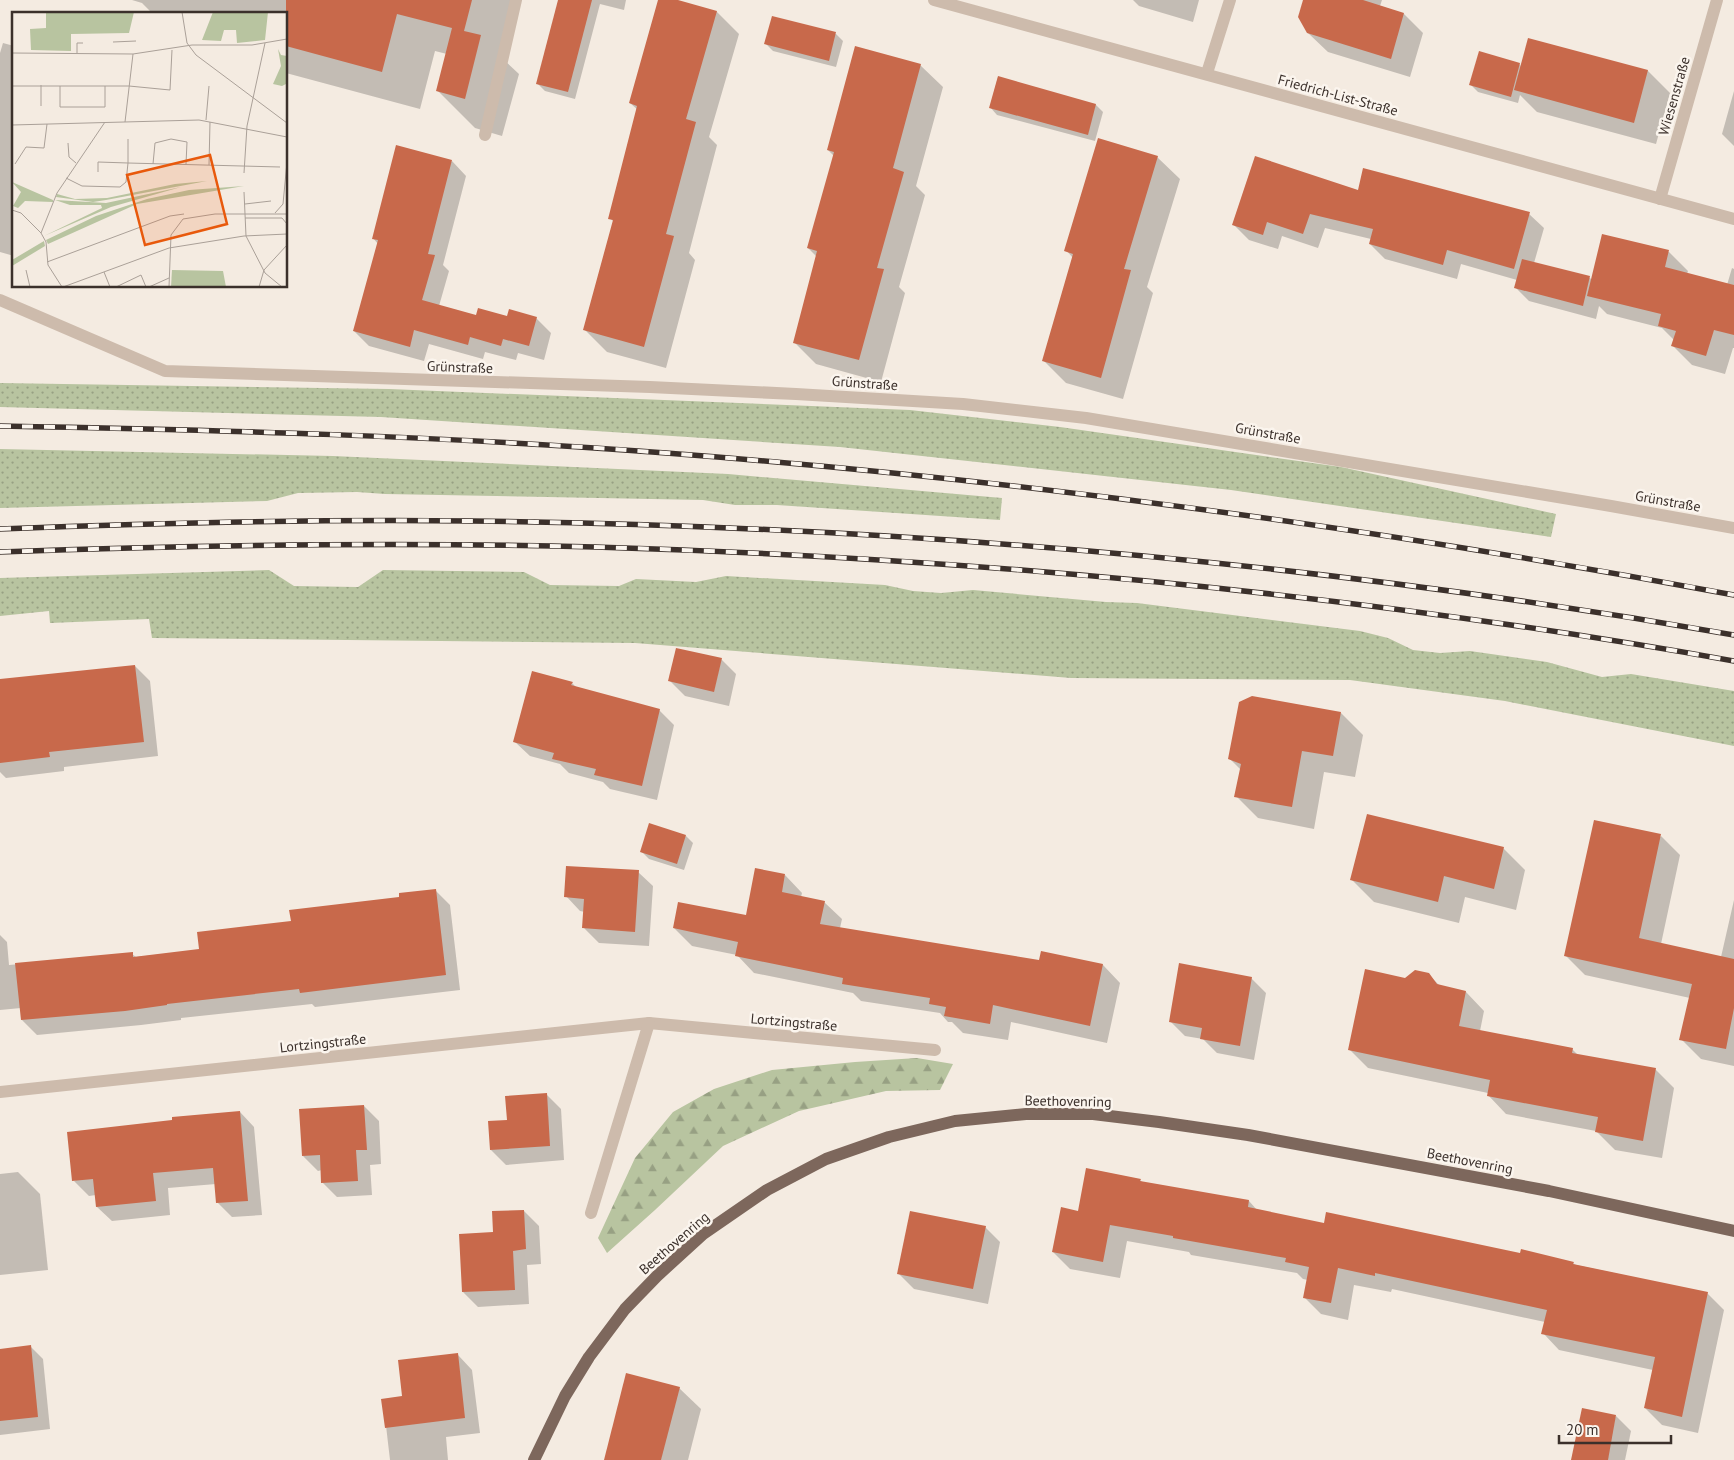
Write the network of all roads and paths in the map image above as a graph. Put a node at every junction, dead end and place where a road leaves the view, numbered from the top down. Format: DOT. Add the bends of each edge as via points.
graph roads {
  1 [pos="516,0"];
  2 [pos="934,0"];
  3 [pos="1230,0"];
  4 [pos="1717,0"];
  5 [pos="1207,74"];
  6 [pos="485,134"];
  7 [pos="1660,199"];
  8 [pos="1734,219"];
  9 [pos="0,300"];
  10 [pos="1734,528"];
  11 [pos="649,1023"];
  12 [pos="936,1050"];
  13 [pos="0,1092"];
  14 [pos="591,1213"];
  15 [pos="1734,1231"];
  16 [pos="534,1460"];
  1 -- 6 [label="street"];
  2 -- 5 [label="street, Friedrich-List-Straße"];
  3 -- 5 [label="street"];
  4 -- 7 [label="street, Wiesenstraße"];
  5 -- 7 [label="street, Friedrich-List-Straße"];
  7 -- 8 [label="street, Friedrich-List-Straße"];
  9 -- 10 [label="street, Grünstraße" via="165,371 660,388 963,404 1086,418"];
  11 -- 12 [label="street, Lortzingstraße"];
  11 -- 13 [label="street, Lortzingstraße"];
  11 -- 14 [label="street"];
  15 -- 16 [label="main road, Beethovenring" via="1549,1191 1248,1135 1159,1122 1093,1114 1026,1114 955,1121 890,1137 826,1159 767,1190 703,1234 625,1309 589,1357 564,1396"];
}
